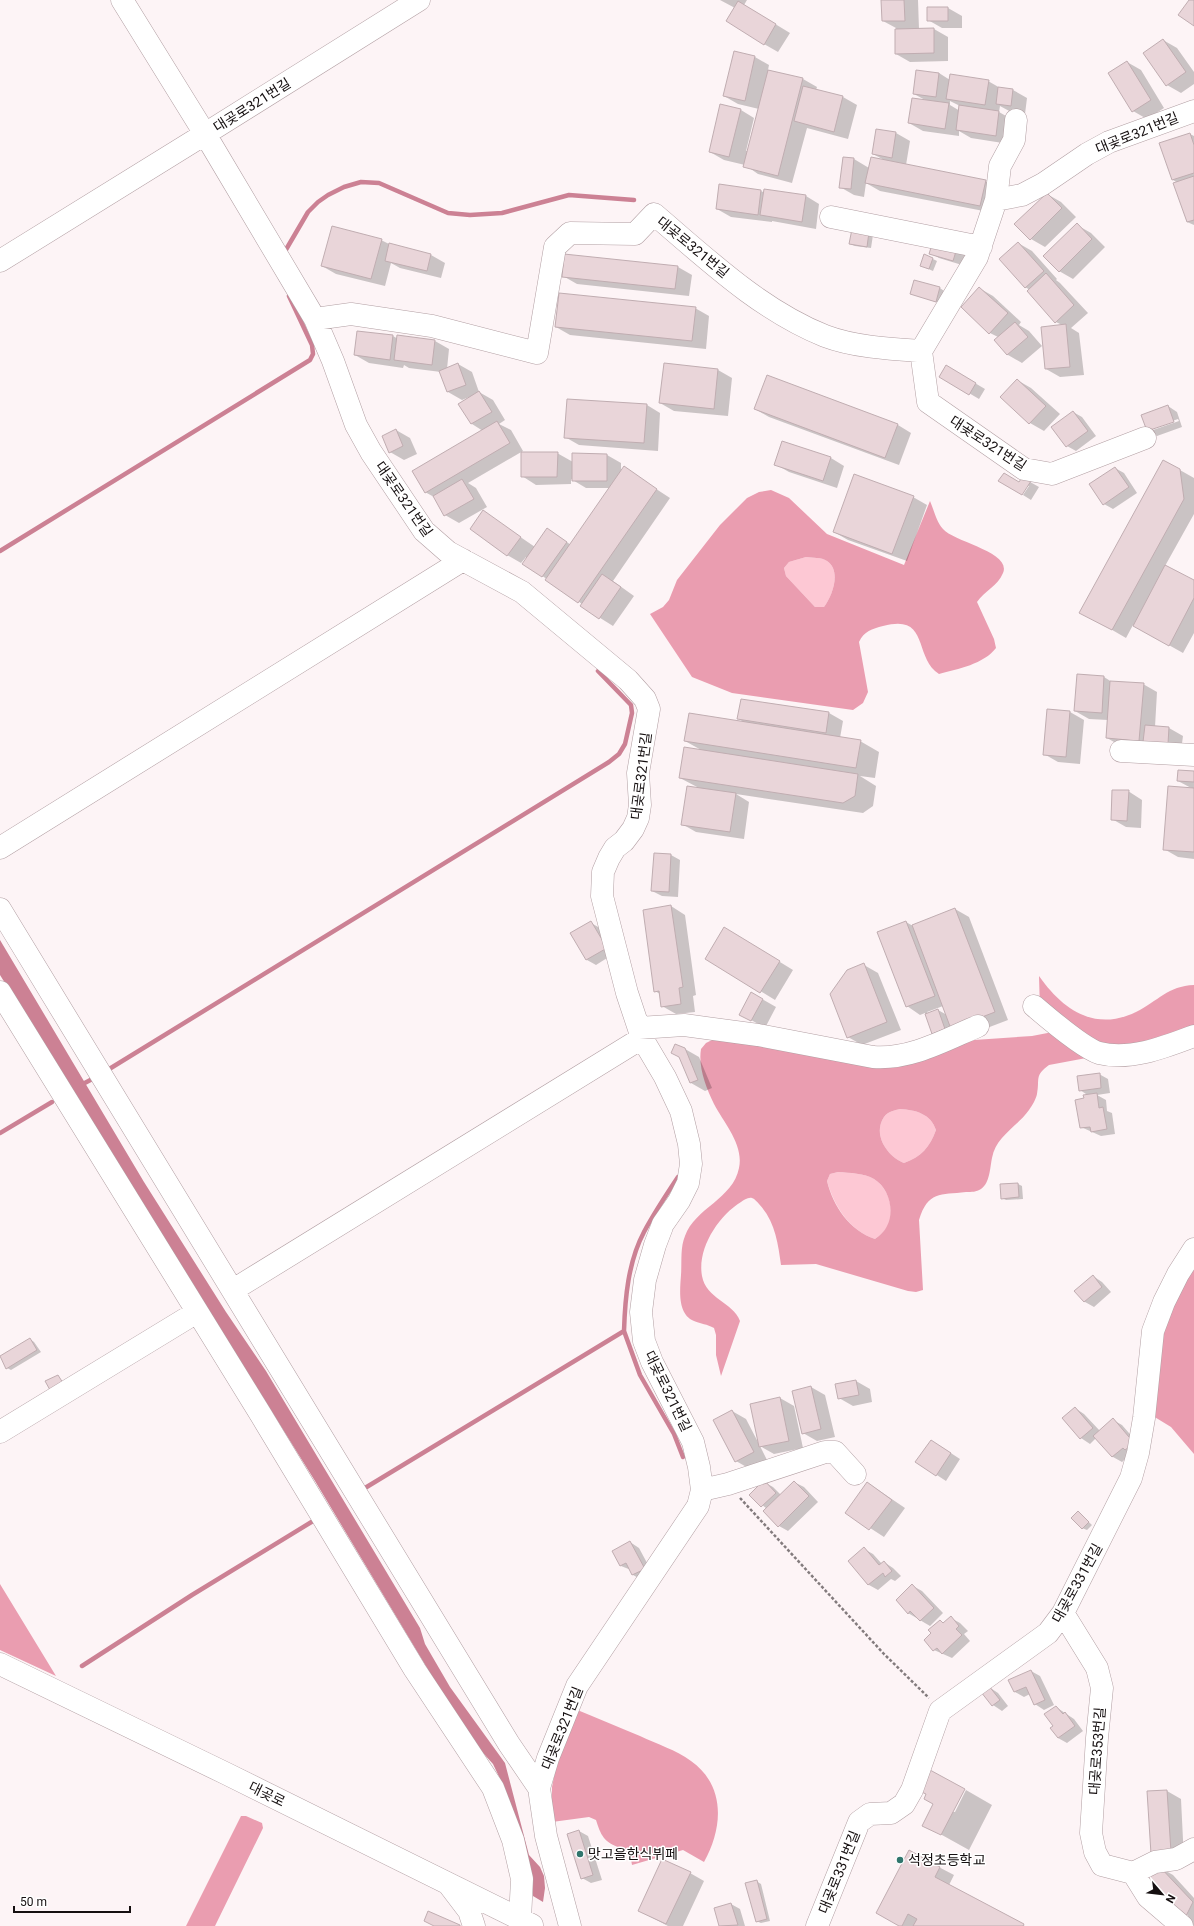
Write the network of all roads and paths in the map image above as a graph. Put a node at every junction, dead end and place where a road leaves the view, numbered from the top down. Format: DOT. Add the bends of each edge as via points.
graph roads {
  1 [pos="122,0"];
  2 [pos="419,0"];
  3 [pos="1194,111"];
  4 [pos="1016,120"];
  5 [pos="205,134"];
  6 [pos="996,200"];
  7 [pos="831,217"];
  8 [pos="981,247"];
  9 [pos="0,261"];
  10 [pos="314,319"];
  11 [pos="921,352"];
  12 [pos="1145,438"];
  13 [pos="463,560"];
  14 [pos="1121,751"];
  15 [pos="1194,755"];
  16 [pos="0,848"];
  17 [pos="0,909"];
  18 [pos="0,992"];
  19 [pos="1034,1006"];
  20 [pos="978,1026"];
  21 [pos="640,1033"];
  22 [pos="1194,1036"];
  23 [pos="1194,1249"];
  24 [pos="233,1290"];
  25 [pos="198,1312"];
  26 [pos="0,1432"];
  27 [pos="854,1474"];
  28 [pos="728,1484"];
  29 [pos="702,1490"];
  30 [pos="1063,1613"];
  31 [pos="0,1664"];
  32 [pos="940,1711"];
  33 [pos="539,1788"];
  34 [pos="1194,1849"];
  35 [pos="1133,1873"];
  36 [pos="447,1882"];
  37 [pos="494,1917"];
  38 [pos="527,1923"];
  39 [pos="474,1926"];
  40 [pos="570,1926"];
  41 [pos="817,1926"];
  42 [pos="1182,1926"];
  1 -- 5 [label="street"];
  2 -- 5 [label="street, 대곶로321번길"];
  3 -- 6 [label="street, 대곶로321번길" via="1109,142 1022,195"];
  4 -- 6 [label="street" via="1014,140 1000,166"];
  5 -- 9 [label="street"];
  5 -- 10 [label="street, 대곶로321번길"];
  6 -- 8 [label="street"];
  7 -- 8 [label="street"];
  8 -- 11 [label="street"];
  10 -- 11 [label="street, 대곶로321번길" via="351,314 432,326 537,353 555,247 570,233 635,234 654,214 775,312 826,336 873,347"];
  10 -- 13 [label="street, 대곶로321번길" via="333,361 356,424 372,452 424,531 441,547"];
  11 -- 12 [label="street, 대곶로321번길" via="928,402 1024,469 1052,474"];
  13 -- 16 [label="street"];
  13 -- 21 [label="street, 대곶로321번길" via="522,592 628,680 645,699 649,709 638,773 638,818 624,842 615,848 609,858 601,881 602,896"];
  14 -- 15 [label="street"];
  17 -- 24 [label="street"];
  18 -- 25 [label="street"];
  19 -- 22 [label="street" via="1067,1033 1097,1052 1115,1056 1157,1050"];
  20 -- 21 [label="street" via="926,1048 890,1058 684,1025"];
  21 -- 24 [label="street"];
  21 -- 29 [label="street, 대곶로321번길" via="681,1111 691,1164 688,1183 663,1224 649,1266 641,1312 644,1341 693,1442"];
  23 -- 30 [label="street, 대곶로331번길" via="1164,1302 1153,1331 1144,1418 1131,1478"];
  24 -- 33 [label="street" via="509,1744"];
  25 -- 26 [label="street"];
  25 -- 38 [label="street" via="415,1670 493,1788 513,1840 522,1879"];
  27 -- 28 [label="street" via="836,1452 825,1452"];
  28 -- 29 [label="street"];
  28 -- 32 [label="path" via="884,1654 923,1690"];
  29 -- 33 [label="street, 대곶로321번길" via="698,1506 577,1686 562,1720"];
  30 -- 32 [label="street, 대곶로331번길" via="1048,1633"];
  30 -- 35 [label="street, 대곶로353번길" via="1097,1668 1102,1688 1091,1833 1095,1852 1102,1865"];
  31 -- 36 [label="street, 대곶로"];
  32 -- 41 [label="street, 대곶로331번길" via="912,1790 904,1804 891,1813 870,1814 859,1822"];
  33 -- 40 [label="street, 대곶로321번길" via="546,1836"];
  34 -- 35 [label="street" via="1176,1859 1154,1862"];
  35 -- 42 [label="street" via="1148,1897"];
  36 -- 37 [label="street, 대곶로"];
  36 -- 39 [label="street" via="469,1910"];
  37 -- 38 [label="street, 대곶로"];
}
